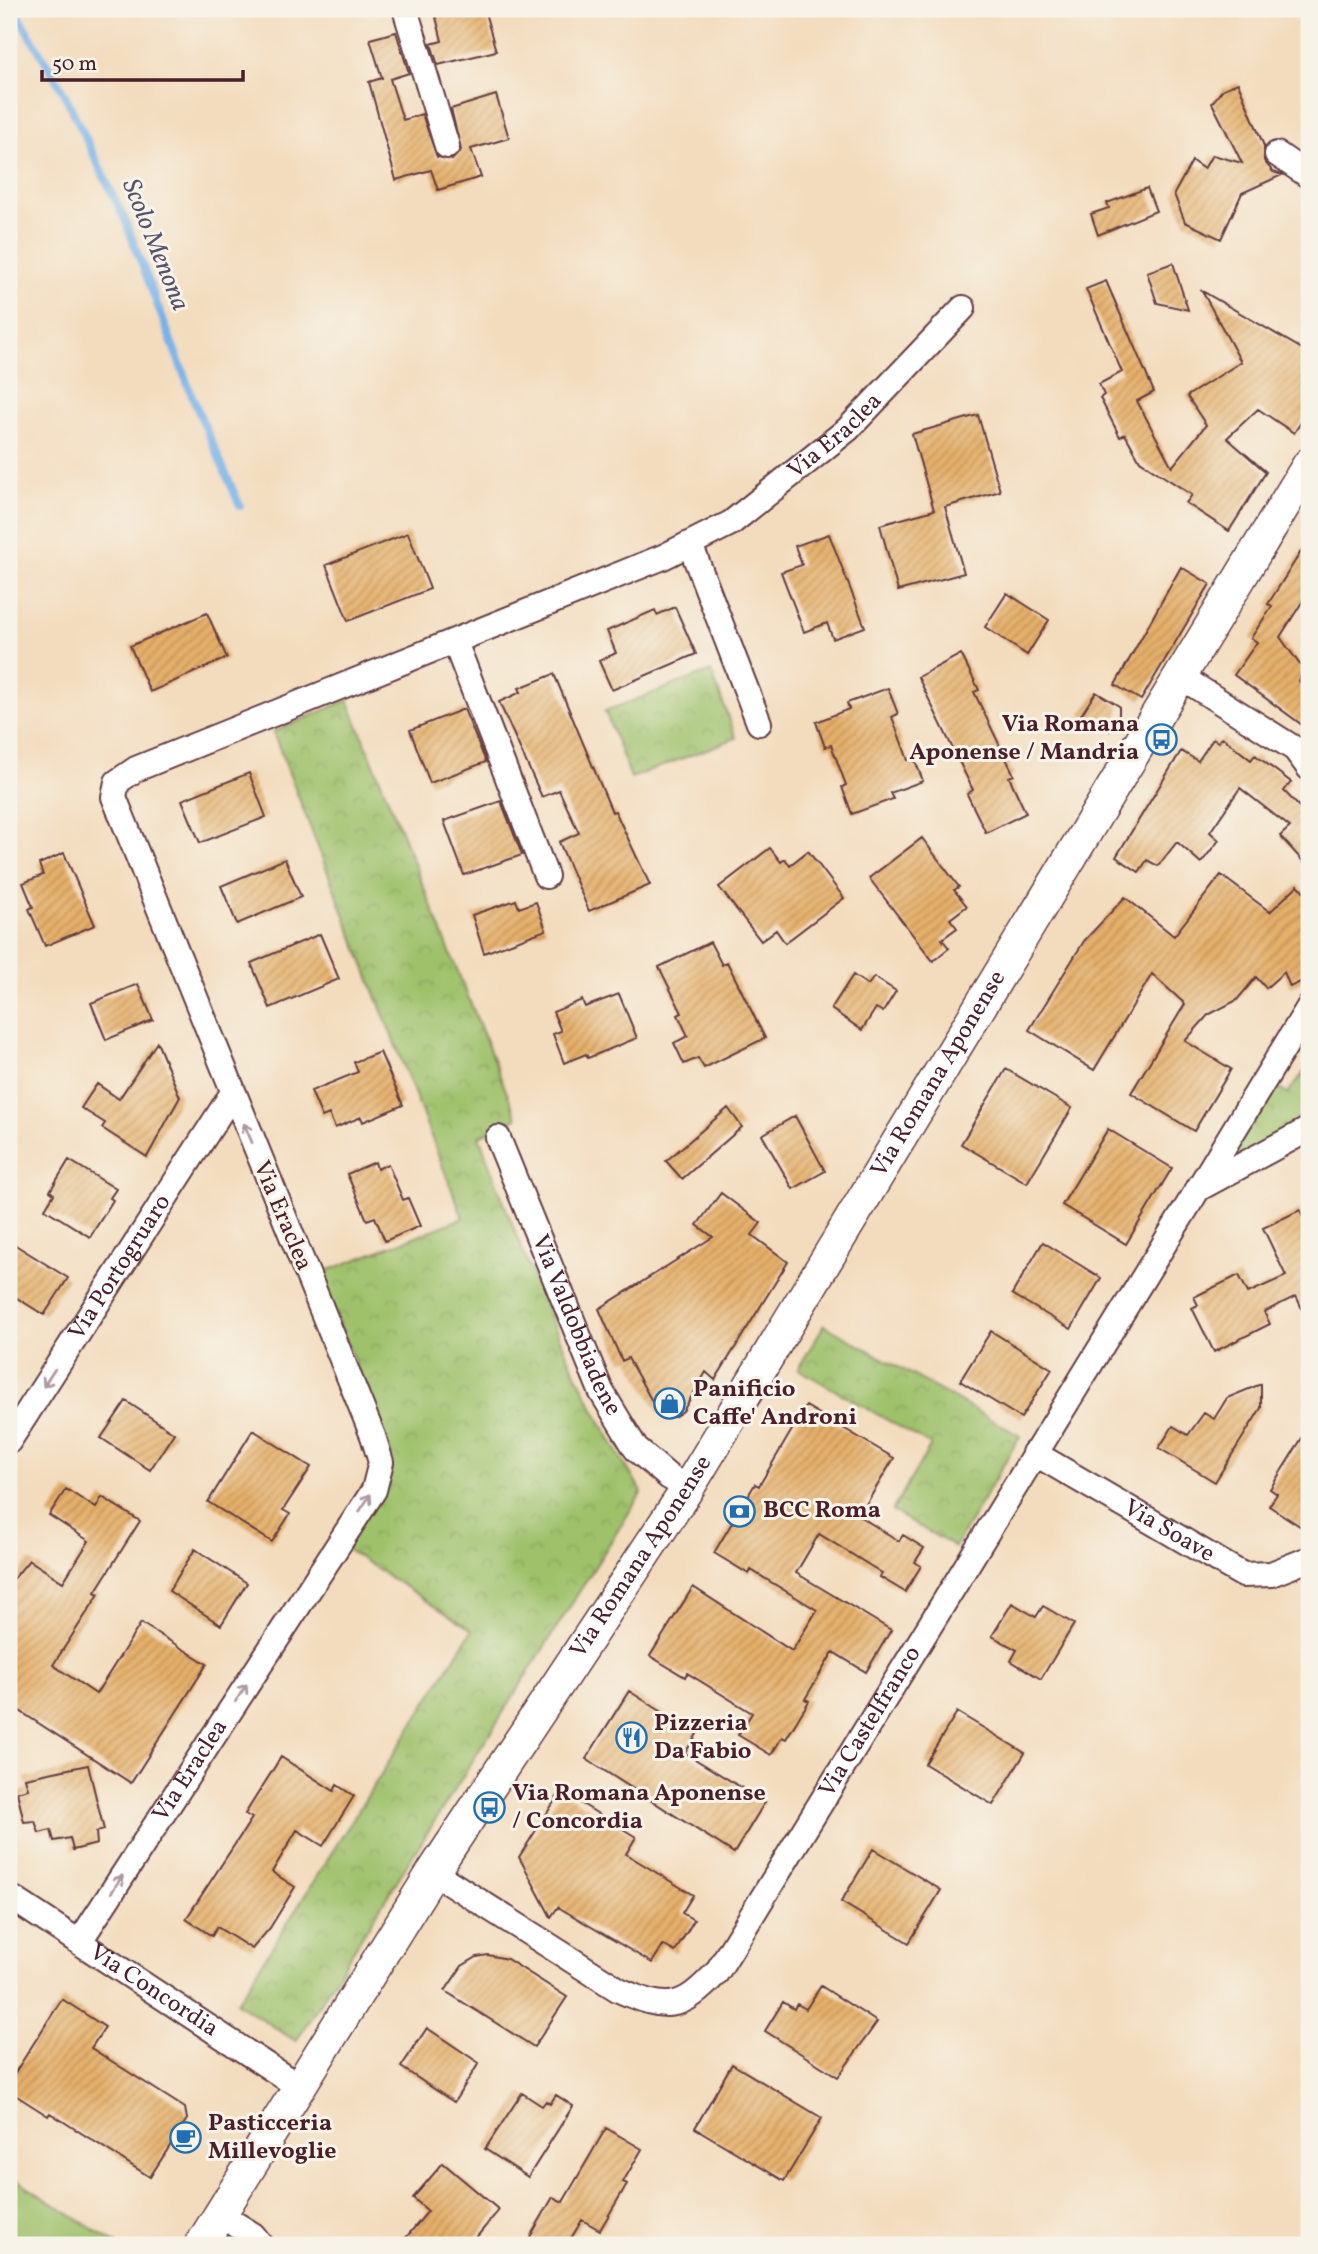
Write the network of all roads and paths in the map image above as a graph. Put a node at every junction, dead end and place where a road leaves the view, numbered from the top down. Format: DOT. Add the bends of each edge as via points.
graph roads {
  1 [pos="405,9"];
  2 [pos="447,146"];
  3 [pos="1277,154"];
  4 [pos="1309,176"];
  5 [pos="962,308"];
  6 [pos="1309,464"];
  7 [pos="690,544"];
  8 [pos="455,642"];
  9 [pos="1181,677"];
  10 [pos="759,723"];
  11 [pos="1309,768"];
  12 [pos="546,876"];
  13 [pos="1309,1007"];
  14 [pos="232,1094"];
  15 [pos="1309,1129"];
  16 [pos="498,1138"];
  17 [pos="1198,1189"];
  18 [pos="9,1441"];
  19 [pos="1034,1453"];
  20 [pos="688,1488"];
  21 [pos="1309,1559"];
  22 [pos="433,1872"];
  23 [pos="9,1896"];
  24 [pos="80,1941"];
  25 [pos="298,2086"];
  26 [pos="219,2214"];
  27 [pos="201,2245"];
  28 [pos="261,2245"];
  1 -- 2 [label="street"];
  3 -- 4 [label="street"];
  5 -- 7 [label="street, Via Eraclea" via="848,429 731,523"];
  6 -- 9 [label="street, Via Romana Aponense"];
  7 -- 8 [label="street, Via Eraclea"];
  7 -- 10 [label="street"];
  8 -- 12 [label="street"];
  8 -- 14 [label="street, Via Eraclea" via="175,752 117,782 114,797"];
  9 -- 11 [label="street" via="1295,749"];
  9 -- 20 [label="street, Via Romana Aponense"];
  13 -- 17 [label="street, Via Castelfranco"];
  14 -- 18 [label="street, Via Portogruaro, one-way"];
  24 -- 14 [label="street, Via Eraclea, one-way" via="373,1490 381,1462"];
  15 -- 17 [label="street, Via Castelfranco"];
  16 -- 20 [label="street, Via Valdobbiadene" via="601,1391 636,1449"];
  17 -- 19 [label="street, Via Castelfranco"];
  19 -- 21 [label="street, Via Soave" via="1243,1575 1271,1574"];
  19 -- 22 [label="street, Via Castelfranco" via="717,1972 698,1993 672,2006 645,2002"];
  20 -- 22 [label="street, Via Romana Aponense"];
  22 -- 25 [label="street, Via Romana Aponense"];
  23 -- 24 [label="street, Via Concordia"];
  24 -- 25 [label="street, Via Concordia"];
  25 -- 26 [label="street, Via Romana Aponense"];
  26 -- 27 [label="street, Via Romana Aponense"];
  26 -- 28 [label="street"];
}
